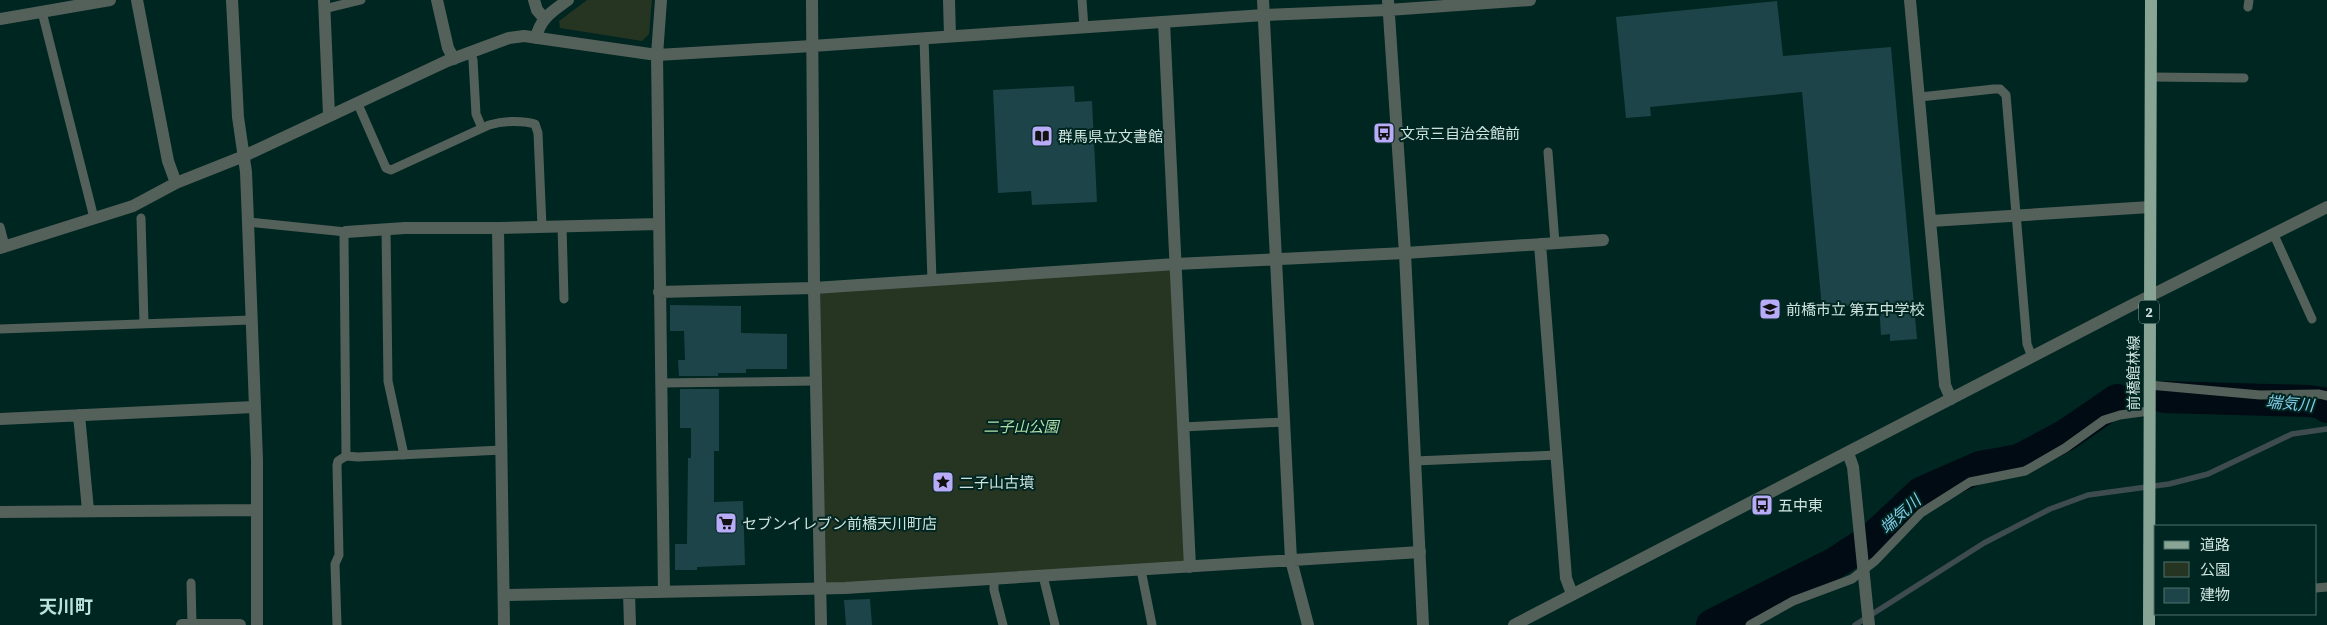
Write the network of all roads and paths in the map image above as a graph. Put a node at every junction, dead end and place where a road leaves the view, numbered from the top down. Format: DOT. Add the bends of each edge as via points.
graph roads {
  1 [pos="110,0"];
  2 [pos="137,0"];
  3 [pos="232,0"];
  4 [pos="361,0"];
  5 [pos="437,0"];
  6 [pos="534,0"];
  7 [pos="568,0"];
  8 [pos="661,0"];
  9 [pos="812,0"];
  10 [pos="949,0"];
  11 [pos="1082,0"];
  12 [pos="1263,0"];
  13 [pos="1522,0"];
  14 [pos="1910,0"];
  15 [pos="2150,0"];
  16 [pos="324,4"];
  17 [pos="1388,5"];
  18 [pos="42,12"];
  19 [pos="1264,15"];
  20 [pos="544,18"];
  21 [pos="0,19"];
  22 [pos="1164,22"];
  23 [pos="1084,28"];
  24 [pos="950,36"];
  25 [pos="536,38"];
  26 [pos="924,38"];
  27 [pos="812,46"];
  28 [pos="470,52"];
  29 [pos="657,55"];
  30 [pos="454,58"];
  31 [pos="2152,77"];
  32 [pos="2244,78"];
  33 [pos="1920,96"];
  34 [pos="357,102"];
  35 [pos="329,115"];
  36 [pos="482,128"];
  37 [pos="1548,152"];
  38 [pos="244,156"];
  39 [pos="176,183"];
  40 [pos="2150,207"];
  41 [pos="2327,207"];
  42 [pos="2017,215"];
  43 [pos="94,218"];
  44 [pos="141,218"];
  45 [pos="1931,221"];
  46 [pos="248,222"];
  47 [pos="659,224"];
  48 [pos="562,226"];
  49 [pos="0,227"];
  50 [pos="542,227"];
  51 [pos="498,228"];
  52 [pos="386,229"];
  53 [pos="346,232"];
  54 [pos="2274,235"];
  55 [pos="1604,240"];
  56 [pos="1555,243"];
  57 [pos="1540,244"];
  58 [pos="2,247"];
  59 [pos="1405,254"];
  60 [pos="1276,258"];
  61 [pos="1176,264"];
  62 [pos="932,281"];
  63 [pos="814,288"];
  64 [pos="659,292"];
  65 [pos="2149,298"];
  66 [pos="564,299"];
  67 [pos="2312,319"];
  68 [pos="251,320"];
  69 [pos="144,323"];
  70 [pos="0,329"];
  71 [pos="2032,357"];
  72 [pos="816,381"];
  73 [pos="661,383"];
  74 [pos="2149,385"];
  75 [pos="2327,396"];
  76 [pos="1951,399"];
  77 [pos="254,406"];
  78 [pos="2149,411"];
  79 [pos="79,415"];
  80 [pos="0,419"];
  81 [pos="1284,422"];
  82 [pos="1182,427"];
  83 [pos="502,450"];
  84 [pos="1848,453"];
  85 [pos="404,455"];
  86 [pos="1557,455"];
  87 [pos="346,456"];
  88 [pos="1415,461"];
  89 [pos="88,510"];
  90 [pos="257,510"];
  91 [pos="0,512"];
  92 [pos="1420,552"];
  93 [pos="1291,560"];
  94 [pos="1190,567"];
  95 [pos="1141,570"];
  96 [pos="1863,572"];
  97 [pos="1043,576"];
  98 [pos="994,579"];
  99 [pos="191,583"];
  100 [pos="820,589"];
  101 [pos="664,592"];
  102 [pos="629,593"];
  103 [pos="1572,594"];
  104 [pos="504,595"];
  105 [pos="2152,600"];
  106 [pos="192,624"];
  107 [pos="182,625"];
  108 [pos="240,625"];
  109 [pos="257,625"];
  110 [pos="337,625"];
  111 [pos="504,625"];
  112 [pos="630,625"];
  113 [pos="821,625"];
  114 [pos="1003,625"];
  115 [pos="1055,625"];
  116 [pos="1152,625"];
  117 [pos="1308,625"];
  118 [pos="1423,625"];
  119 [pos="1514,625"];
  120 [pos="1750,625"];
  121 [pos="1869,625"];
  122 [pos="2149,625"];
  1 -- 18 [label="street"];
  2 -- 39 [label="street" via="168,161"];
  3 -- 38 [label="street" via="238,117"];
  4 -- 16 [label="lane"];
  5 -- 30 [label="street" via="448,48"];
  6 -- 20 [label="street"];
  7 -- 20 [label="street"];
  8 -- 29 [label="street"];
  9 -- 27 [label="street"];
  10 -- 24 [label="street"];
  11 -- 23 [label="lane"];
  12 -- 19 [label="street"];
  13 -- 17 [label="street"];
  14 -- 33 [label="street"];
  15 -- 31 [label="main road, 前橋館林線 / 2"];
  16 -- 35 [label="street"];
  17 -- 19 [label="street"];
  17 -- 59 [label="street"];
  18 -- 21 [label="street"];
  18 -- 43 [label="lane"];
  19 -- 22 [label="street"];
  19 -- 60 [label="street"];
  20 -- 25 [label="street"];
  22 -- 23 [label="street"];
  22 -- 61 [label="street"];
  23 -- 24 [label="street"];
  24 -- 26 [label="street"];
  25 -- 28 [label="street" via="509,38"];
  25 -- 29 [label="street"];
  26 -- 27 [label="street"];
  26 -- 62 [label="lane"];
  27 -- 29 [label="street"];
  27 -- 63 [label="street"];
  28 -- 30 [label="street"];
  28 -- 36 [label="lane" via="476,114"];
  29 -- 47 [label="street"];
  30 -- 34 [label="street"];
  31 -- 32 [label="lane"];
  31 -- 40 [label="main road, 前橋館林線 / 2"];
  33 -- 42 [label="lane" via="1994,89 2003,92 2008,101"];
  33 -- 45 [label="street"];
  34 -- 35 [label="street"];
  34 -- 36 [label="lane" via="386,168 391,170"];
  35 -- 38 [label="street"];
  36 -- 50 [label="lane" via="498,123 528,122 538,128"];
  37 -- 56 [label="lane"];
  38 -- 39 [label="street"];
  38 -- 46 [label="street"];
  39 -- 43 [label="street" via="132,206"];
  40 -- 42 [label="street"];
  40 -- 65 [label="main road, 前橋館林線 / 2"];
  41 -- 54 [label="street"];
  42 -- 45 [label="street"];
  42 -- 71 [label="lane" via="2027,344"];
  43 -- 58 [label="street"];
  44 -- 69 [label="lane"];
  45 -- 76 [label="street" via="1945,385"];
  46 -- 53 [label="lane"];
  46 -- 68 [label="street"];
  47 -- 48 [label="street"];
  47 -- 64 [label="street"];
  48 -- 50 [label="street"];
  48 -- 66 [label="lane"];
  49 -- 58 [label="lane"];
  50 -- 51 [label="street"];
  51 -- 52 [label="street"];
  51 -- 83 [label="street"];
  52 -- 53 [label="street"];
  52 -- 85 [label="lane" via="387,374"];
  53 -- 87 [label="lane"];
  54 -- 65 [label="street"];
  54 -- 67 [label="lane"];
  55 -- 56 [label="street"];
  56 -- 57 [label="street"];
  57 -- 59 [label="street"];
  57 -- 86 [label="street"];
  59 -- 60 [label="street"];
  59 -- 88 [label="street"];
  60 -- 61 [label="street"];
  60 -- 81 [label="street"];
  61 -- 62 [label="street"];
  61 -- 82 [label="street"];
  62 -- 63 [label="street"];
  63 -- 64 [label="street"];
  63 -- 72 [label="street"];
  64 -- 73 [label="street"];
  65 -- 71 [label="street"];
  65 -- 74 [label="main road, 前橋館林線 / 2"];
  68 -- 69 [label="lane"];
  68 -- 77 [label="street"];
  69 -- 70 [label="lane"];
  71 -- 76 [label="street"];
  72 -- 73 [label="lane"];
  72 -- 100 [label="street"];
  73 -- 101 [label="street"];
  74 -- 75 [label="lane" via="2260,395"];
  74 -- 78 [label="main road, 前橋館林線 / 2"];
  76 -- 84 [label="street"];
  77 -- 79 [label="street"];
  77 -- 90 [label="street"];
  78 -- 96 [label="lane" via="2104,420 2065,448 2025,470 1970,482 1961,487 1921,513"];
  78 -- 105 [label="main road, 前橋館林線 / 2"];
  79 -- 80 [label="street"];
  79 -- 89 [label="street"];
  81 -- 82 [label="lane"];
  81 -- 93 [label="street"];
  82 -- 94 [label="street"];
  83 -- 85 [label="lane"];
  83 -- 104 [label="street"];
  84 -- 96 [label="street" via="1853,468"];
  84 -- 103 [label="street"];
  85 -- 87 [label="lane"];
  86 -- 88 [label="lane"];
  86 -- 103 [label="street" via="1566,578"];
  87 -- 110 [label="lane" via="337,465"];
  88 -- 92 [label="street"];
  89 -- 90 [label="street"];
  89 -- 91 [label="street"];
  90 -- 109 [label="street"];
  92 -- 93 [label="street"];
  92 -- 118 [label="street"];
  93 -- 94 [label="street"];
  93 -- 117 [label="street"];
  94 -- 95 [label="street"];
  95 -- 97 [label="street"];
  95 -- 116 [label="lane"];
  96 -- 120 [label="lane" via="1793,602"];
  96 -- 121 [label="street"];
  97 -- 98 [label="street"];
  97 -- 115 [label="lane"];
  98 -- 100 [label="street"];
  98 -- 114 [label="lane"];
  99 -- 106 [label="lane"];
  100 -- 101 [label="street"];
  100 -- 113 [label="street"];
  101 -- 102 [label="street"];
  102 -- 104 [label="street"];
  102 -- 112 [label="street"];
  103 -- 119 [label="street"];
  104 -- 111 [label="street"];
  105 -- 122 [label="main road, 前橋館林線 / 2"];
  106 -- 107 [label="street"];
  106 -- 108 [label="street"];
}
